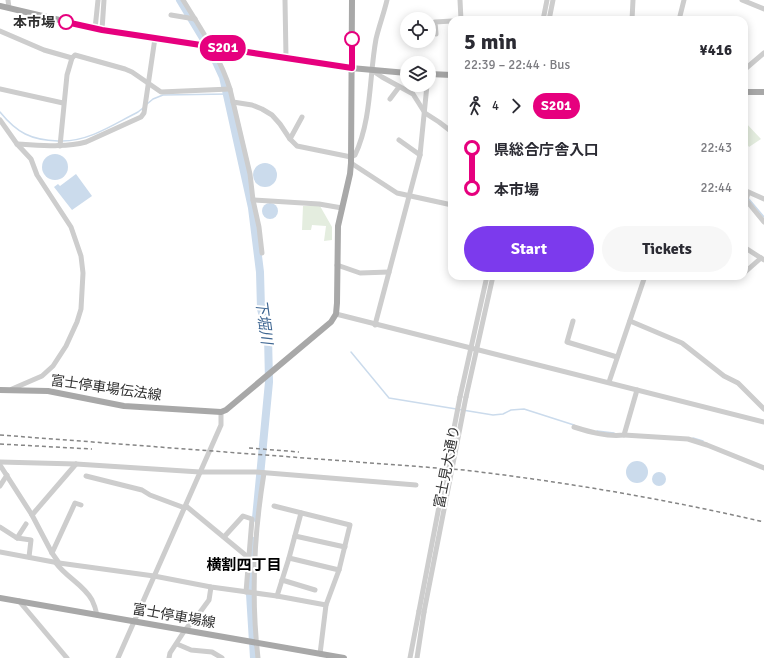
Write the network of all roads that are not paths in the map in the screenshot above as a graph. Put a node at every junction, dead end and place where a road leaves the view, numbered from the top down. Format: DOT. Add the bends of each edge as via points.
graph roads {
  1 [pos="8,0"];
  2 [pos="98,0"];
  3 [pos="104,0"];
  4 [pos="183,0"];
  5 [pos="285,0"];
  6 [pos="352,0"];
  7 [pos="387,0"];
  8 [pos="460,0"];
  9 [pos="547,0"];
  10 [pos="553,0"];
  11 [pos="633,0"];
  12 [pos="684,0"];
  13 [pos="742,0"];
  14 [pos="756,2"];
  15 [pos="0,6"];
  16 [pos="9,8"];
  17 [pos="764,8"];
  18 [pos="171,15"];
  19 [pos="461,16"];
  20 [pos="544,16"];
  21 [pos="550,16"];
  22 [pos="632,16"];
  23 [pos="680,16"];
  24 [pos="194,19"];
  25 [pos="448,21"];
  26 [pos="436,22"];
  27 [pos="95,29"];
  28 [pos="102,30"];
  29 [pos="0,31"];
  30 [pos="155,38"];
  31 [pos="212,47"];
  32 [pos="764,53"];
  33 [pos="286,57"];
  34 [pos="72,58"];
  35 [pos="748,64"];
  36 [pos="352,68"];
  37 [pos="373,70"];
  38 [pos="400,72"];
  39 [pos="436,75"];
  40 [pos="448,76"];
  41 [pos="149,82"];
  42 [pos="399,87"];
  43 [pos="0,89"];
  44 [pos="230,89"];
  45 [pos="426,92"];
  46 [pos="748,92"];
  47 [pos="764,92"];
  48 [pos="390,99"];
  49 [pos="233,102"];
  50 [pos="63,103"];
  51 [pos="424,113"];
  52 [pos="302,117"];
  53 [pos="0,120"];
  54 [pos="448,129"];
  55 [pos="290,139"];
  56 [pos="399,140"];
  57 [pos="17,144"];
  58 [pos="60,145"];
  59 [pos="420,155"];
  60 [pos="351,160"];
  61 [pos="748,193"];
  62 [pos="409,196"];
  63 [pos="764,198"];
  64 [pos="253,200"];
  65 [pos="748,202"];
  66 [pos="448,204"];
  67 [pos="342,208"];
  68 [pos="764,222"];
  69 [pos="748,250"];
  70 [pos="262,253"];
  71 [pos="762,259"];
  72 [pos="337,265"];
  73 [pos="748,270"];
  74 [pos="389,272"];
  75 [pos="486,280"];
  76 [pos="492,280"];
  77 [pos="644,280"];
  78 [pos="336,314"];
  79 [pos="573,321"];
  80 [pos="630,321"];
  81 [pos="375,325"];
  82 [pos="471,348"];
  83 [pos="477,350"];
  84 [pos="617,358"];
  85 [pos="609,382"];
  86 [pos="12,389"];
  87 [pos="0,390"];
  88 [pos="637,390"];
  89 [pos="764,409"];
  90 [pos="221,412"];
  91 [pos="764,422"];
  92 [pos="574,428"];
  93 [pos="624,435"];
  94 [pos="0,462"];
  95 [pos="76,464"];
  96 [pos="0,465"];
  97 [pos="764,468"];
  98 [pos="200,472"];
  99 [pos="264,473"];
  100 [pos="6,475"];
  101 [pos="86,476"];
  102 [pos="416,485"];
  103 [pos="0,486"];
  104 [pos="81,505"];
  105 [pos="274,506"];
  106 [pos="186,507"];
  107 [pos="301,513"];
  108 [pos="32,515"];
  109 [pos="26,524"];
  110 [pos="0,527"];
  111 [pos="295,536"];
  112 [pos="224,537"];
  113 [pos="17,538"];
  114 [pos="345,547"];
  115 [pos="0,552"];
  116 [pos="52,553"];
  117 [pos="29,557"];
  118 [pos="249,558"];
  119 [pos="289,558"];
  120 [pos="58,563"];
  121 [pos="339,570"];
  122 [pos="154,576"];
  123 [pos="282,580"];
  124 [pos="211,587"];
  125 [pos="315,590"];
  126 [pos="246,592"];
  127 [pos="254,593"];
  128 [pos="277,596"];
  129 [pos="0,598"];
  130 [pos="19,601"];
  131 [pos="326,606"];
  132 [pos="421,611"];
  133 [pos="97,615"];
  134 [pos="134,621"];
  135 [pos="185,630"];
  136 [pos="256,642"];
  137 [pos="177,644"];
  138 [pos="320,654"];
  139 [pos="67,658"];
  140 [pos="118,658"];
  141 [pos="169,658"];
  142 [pos="222,658"];
  143 [pos="258,658"];
  144 [pos="344,658"];
  145 [pos="410,658"];
  146 [pos="417,658"];
  1 -- 16 [label="street"];
  2 -- 27 [label="street"];
  3 -- 28 [label="street"];
  4 -- 24 [label="street"];
  5 -- 33 [label="street"];
  6 -- 36 [label="main road"];
  7 -- 37 [label="street" via="376,39"];
  8 -- 19 [label="street"];
  9 -- 20 [label="street"];
  10 -- 21 [label="street"];
  11 -- 22 [label="street"];
  12 -- 23 [label="street"];
  13 -- 14 [label="street"];
  14 -- 17 [label="street"];
  15 -- 16 [label="main road"];
  16 -- 27 [label="main road"];
  18 -- 24 [label="street"];
  24 -- 31 [label="street"];
  25 -- 26 [label="street"];
  27 -- 28 [label="main road"];
  28 -- 30 [label="main road"];
  29 -- 34 [label="street" via="44,50"];
  30 -- 31 [label="main road"];
  30 -- 41 [label="street"];
  31 -- 33 [label="main road"];
  31 -- 44 [label="street"];
  32 -- 35 [label="street"];
  33 -- 36 [label="main road"];
  34 -- 41 [label="street" via="75,56 125,69"];
  34 -- 50 [label="street"];
  36 -- 37 [label="main road"];
  36 -- 60 [label="main road"];
  37 -- 38 [label="main road"];
  37 -- 42 [label="street"];
  37 -- 60 [label="street" via="363,132"];
  39 -- 40 [label="main road"];
  41 -- 44 [label="street" via="161,92"];
  41 -- 58 [label="street" via="145,110 141,117 86,142"];
  42 -- 48 [label="street"];
  42 -- 51 [label="street" via="413,94"];
  43 -- 50 [label="street"];
  44 -- 49 [label="street"];
  45 -- 51 [label="street"];
  46 -- 47 [label="main road"];
  49 -- 55 [label="street" via="252,105 272,115"];
  49 -- 64 [label="street" via="250,174"];
  50 -- 58 [label="street"];
  51 -- 54 [label="street"];
  51 -- 59 [label="street"];
  52 -- 55 [label="street"];
  53 -- 57 [label="street"];
  55 -- 60 [label="street" via="297,146"];
  56 -- 59 [label="street"];
  57 -- 58 [label="street"];
  57 -- 86 [label="street" via="31,159 36,175 69,222 81,256 83,273 78,322 66,346 53,366 42,376"];
  59 -- 62 [label="street"];
  60 -- 62 [label="street" via="397,193"];
  60 -- 67 [label="main road"];
  61 -- 63 [label="street"];
  62 -- 66 [label="street"];
  62 -- 74 [label="street"];
  64 -- 67 [label="street"];
  64 -- 70 [label="street"];
  65 -- 68 [label="street"];
  67 -- 72 [label="main road" via="338,226"];
  69 -- 71 [label="street"];
  71 -- 73 [label="street"];
  72 -- 74 [label="street" via="360,273"];
  72 -- 78 [label="main road"];
  74 -- 81 [label="street"];
  75 -- 82 [label="street, 富士見大通り"];
  76 -- 83 [label="street, 富士見大通り"];
  77 -- 80 [label="street"];
  78 -- 81 [label="street"];
  78 -- 90 [label="main road" via="331,322"];
  79 -- 84 [label="street" via="567,342"];
  80 -- 84 [label="street"];
  80 -- 89 [label="street" via="682,343 724,376 738,383"];
  81 -- 82 [label="street"];
  82 -- 83 [label="street"];
  82 -- 132 [label="street, 富士見大通り, bridge"];
  83 -- 85 [label="street"];
  83 -- 132 [label="street, 富士見大通り, bridge"];
  84 -- 85 [label="street"];
  85 -- 88 [label="street"];
  86 -- 87 [label="main road, 富士停車場伝法線"];
  86 -- 90 [label="main road, 富士停車場伝法線" via="55,392 124,406"];
  88 -- 91 [label="street"];
  88 -- 93 [label="street"];
  90 -- 98 [label="street" via="221,425"];
  92 -- 93 [label="street" via="595,433"];
  93 -- 97 [label="street" via="688,439"];
  94 -- 95 [label="street"];
  95 -- 98 [label="street"];
  95 -- 108 [label="street"];
  96 -- 100 [label="street"];
  98 -- 99 [label="street"];
  98 -- 106 [label="street"];
  99 -- 102 [label="street"];
  99 -- 127 [label="street" via="260,496"];
  100 -- 103 [label="street"];
  100 -- 108 [label="street"];
  101 -- 106 [label="street" via="142,490 150,496"];
  104 -- 116 [label="street" via="75,503"];
  105 -- 107 [label="street"];
  106 -- 112 [label="street"];
  106 -- 122 [label="street"];
  107 -- 111 [label="street"];
  107 -- 114 [label="street" via="350,526"];
  108 -- 116 [label="street"];
  109 -- 113 [label="street"];
  110 -- 113 [label="street"];
  111 -- 114 [label="street"];
  111 -- 119 [label="street"];
  112 -- 118 [label="street"];
  112 -- 118 [label="street" via="243,516 252,519"];
  113 -- 117 [label="street" via="31,540"];
  114 -- 121 [label="street"];
  115 -- 117 [label="street"];
  116 -- 120 [label="street"];
  117 -- 120 [label="street"];
  118 -- 126 [label="street"];
  119 -- 121 [label="street"];
  119 -- 123 [label="street"];
  120 -- 122 [label="street"];
  120 -- 133 [label="street" via="61,570 87,592"];
  121 -- 131 [label="street"];
  122 -- 124 [label="street"];
  122 -- 134 [label="street"];
  123 -- 125 [label="street"];
  123 -- 128 [label="street"];
  124 -- 126 [label="street"];
  124 -- 135 [label="street" via="210,600"];
  126 -- 127 [label="street"];
  127 -- 128 [label="street"];
  127 -- 136 [label="street"];
  128 -- 131 [label="street"];
  129 -- 130 [label="main road, 富士停車場線"];
  130 -- 133 [label="main road, 富士停車場線"];
  130 -- 139 [label="street"];
  131 -- 138 [label="street"];
  132 -- 145 [label="street, 富士見大通り"];
  132 -- 146 [label="street, 富士見大通り"];
  133 -- 134 [label="main road, 富士停車場線"];
  134 -- 135 [label="main road, 富士停車場線"];
  134 -- 140 [label="street"];
  135 -- 136 [label="main road, 富士停車場線"];
  135 -- 137 [label="street"];
  136 -- 138 [label="main road, 富士停車場線"];
  136 -- 143 [label="street"];
  137 -- 141 [label="street"];
  137 -- 142 [label="street" via="191,650 212,652"];
  138 -- 144 [label="main road, 富士停車場線"];
}
